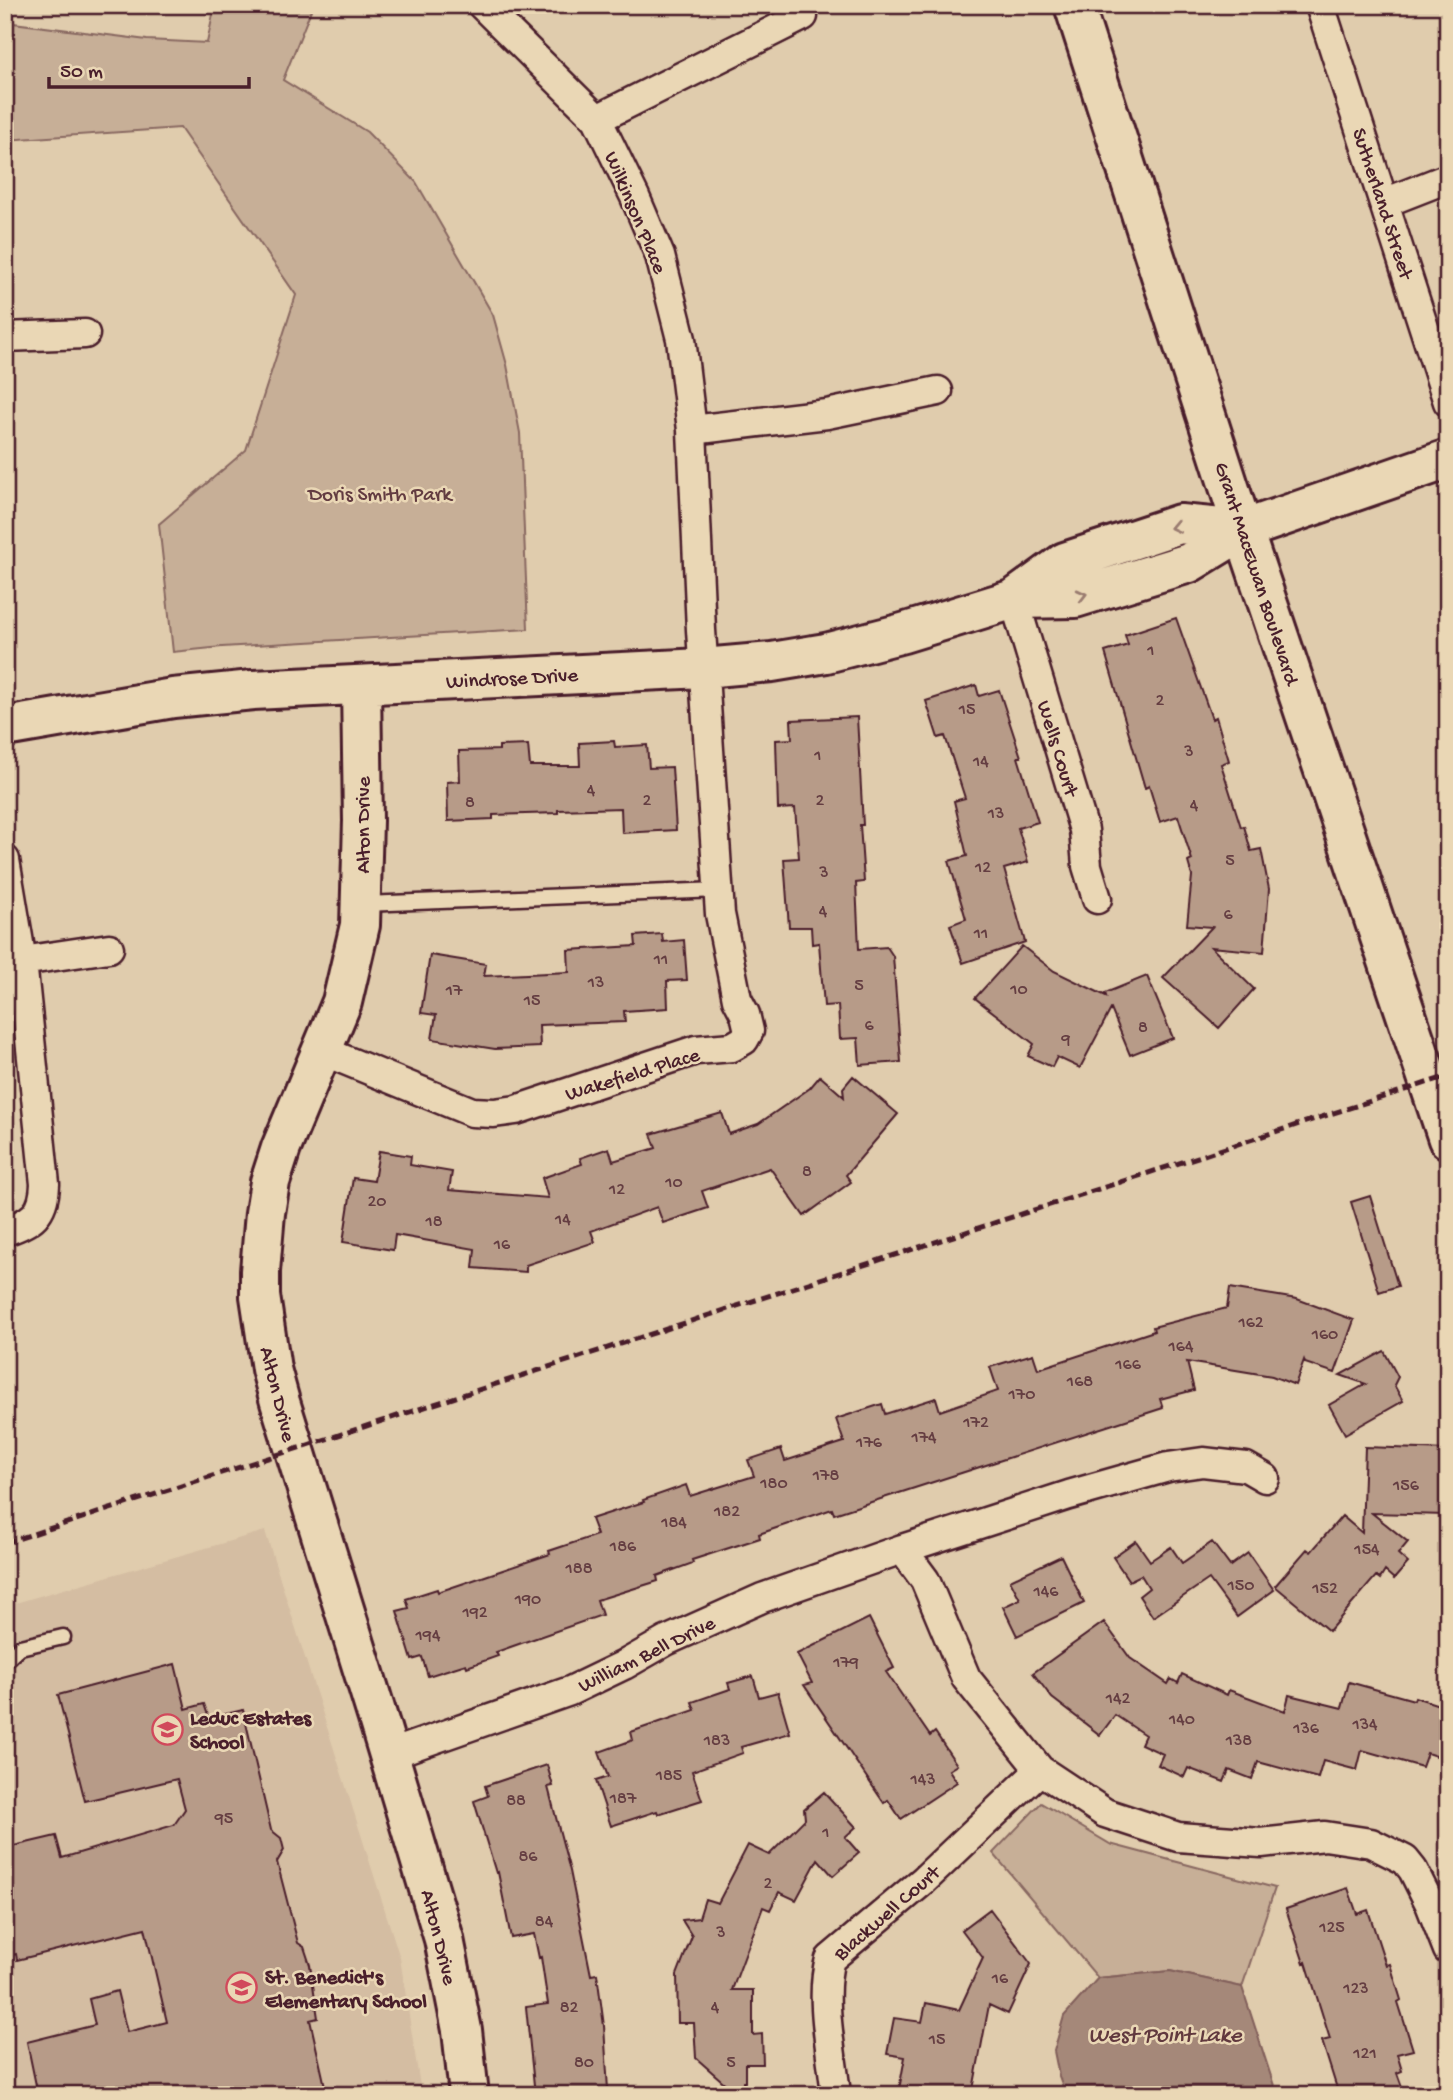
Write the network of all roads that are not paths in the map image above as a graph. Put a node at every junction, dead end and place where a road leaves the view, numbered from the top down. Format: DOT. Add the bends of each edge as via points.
graph roads {
  1 [pos="482,5"];
  2 [pos="1074,5"];
  3 [pos="1320,5"];
  4 [pos="803,16"];
  5 [pos="597,119"];
  6 [pos="1448,178"];
  7 [pos="1384,203"];
  8 [pos="85,334"];
  9 [pos="5,337"];
  10 [pos="938,391"];
  11 [pos="1448,402"];
  12 [pos="692,430"];
  13 [pos="1448,459"];
  14 [pos="1242,530"];
  15 [pos="1014,599"];
  16 [pos="703,668"];
  17 [pos="360,685"];
  18 [pos="5,727"];
  19 [pos="5,860"];
  20 [pos="719,890"];
  21 [pos="1097,899"];
  22 [pos="361,904"];
  23 [pos="109,948"];
  24 [pos="22,961"];
  25 [pos="323,1051"];
  26 [pos="1448,1139"];
  27 [pos="5,1231"];
  28 [pos="1265,1478"];
  29 [pos="902,1549"];
  30 [pos="63,1637"];
  31 [pos="5,1661"];
  32 [pos="388,1755"];
  33 [pos="1040,1770"];
  34 [pos="1448,1950"];
  35 [pos="469,2095"];
  36 [pos="835,2095"];
  1 -- 5 [label="street, Wilkinson Place"];
  2 -- 14 [label="street, Grant MacEwan Boulevard"];
  3 -- 7 [label="street, Sutherland Street"];
  4 -- 5 [label="street"];
  5 -- 12 [label="street, Wilkinson Place" via="660,256 681,339"];
  6 -- 7 [label="street"];
  7 -- 11 [label="street, Sutherland Street"];
  8 -- 9 [label="street"];
  10 -- 12 [label="street" via="827,414"];
  12 -- 16 [label="street, Wilkinson Place"];
  13 -- 14 [label="street"];
  14 -- 15 [label="street, Windrose Drive" via="1180,524 1065,562"];
  14 -- 26 [label="street, Grant MacEwan Boulevard"];
  15 -- 16 [label="street, Windrose Drive" via="826,653"];
  15 -- 21 [label="street, Wells Court" via="1084,830 1087,866"];
  16 -- 17 [label="street, Windrose Drive"];
  16 -- 20 [label="street, Wakefield Place"];
  17 -- 18 [label="street, Windrose Drive" via="173,698"];
  17 -- 22 [label="street, Alton Drive"];
  19 -- 24 [label="street"];
  20 -- 22 [label="lane"];
  20 -- 25 [label="street, Wakefield Place" via="737,999 749,1031 732,1047 696,1050 516,1110 494,1113 472,1112"];
  22 -- 25 [label="street, Alton Drive" via="342,1002"];
  23 -- 24 [label="street"];
  24 -- 27 [label="street" via="45,1199 25,1225"];
  25 -- 32 [label="street, Alton Drive" via="270,1182 261,1244 262,1321 280,1402"];
  28 -- 29 [label="street, William Bell Drive" via="1247,1467 1203,1462 1168,1467"];
  29 -- 32 [label="street, William Bell Drive" via="762,1598 570,1691"];
  29 -- 33 [label="street" via="925,1580 966,1678"];
  30 -- 31 [label="lane" via="20,1647"];
  32 -- 35 [label="street, Alton Drive" via="443,1939 462,2031"];
  33 -- 34 [label="street" via="1105,1813 1178,1837 1261,1843 1325,1836 1371,1843 1405,1860 1413,1870"];
  33 -- 36 [label="street, Blackwell Court" via="924,1880 830,1959 825,1975"];
}
